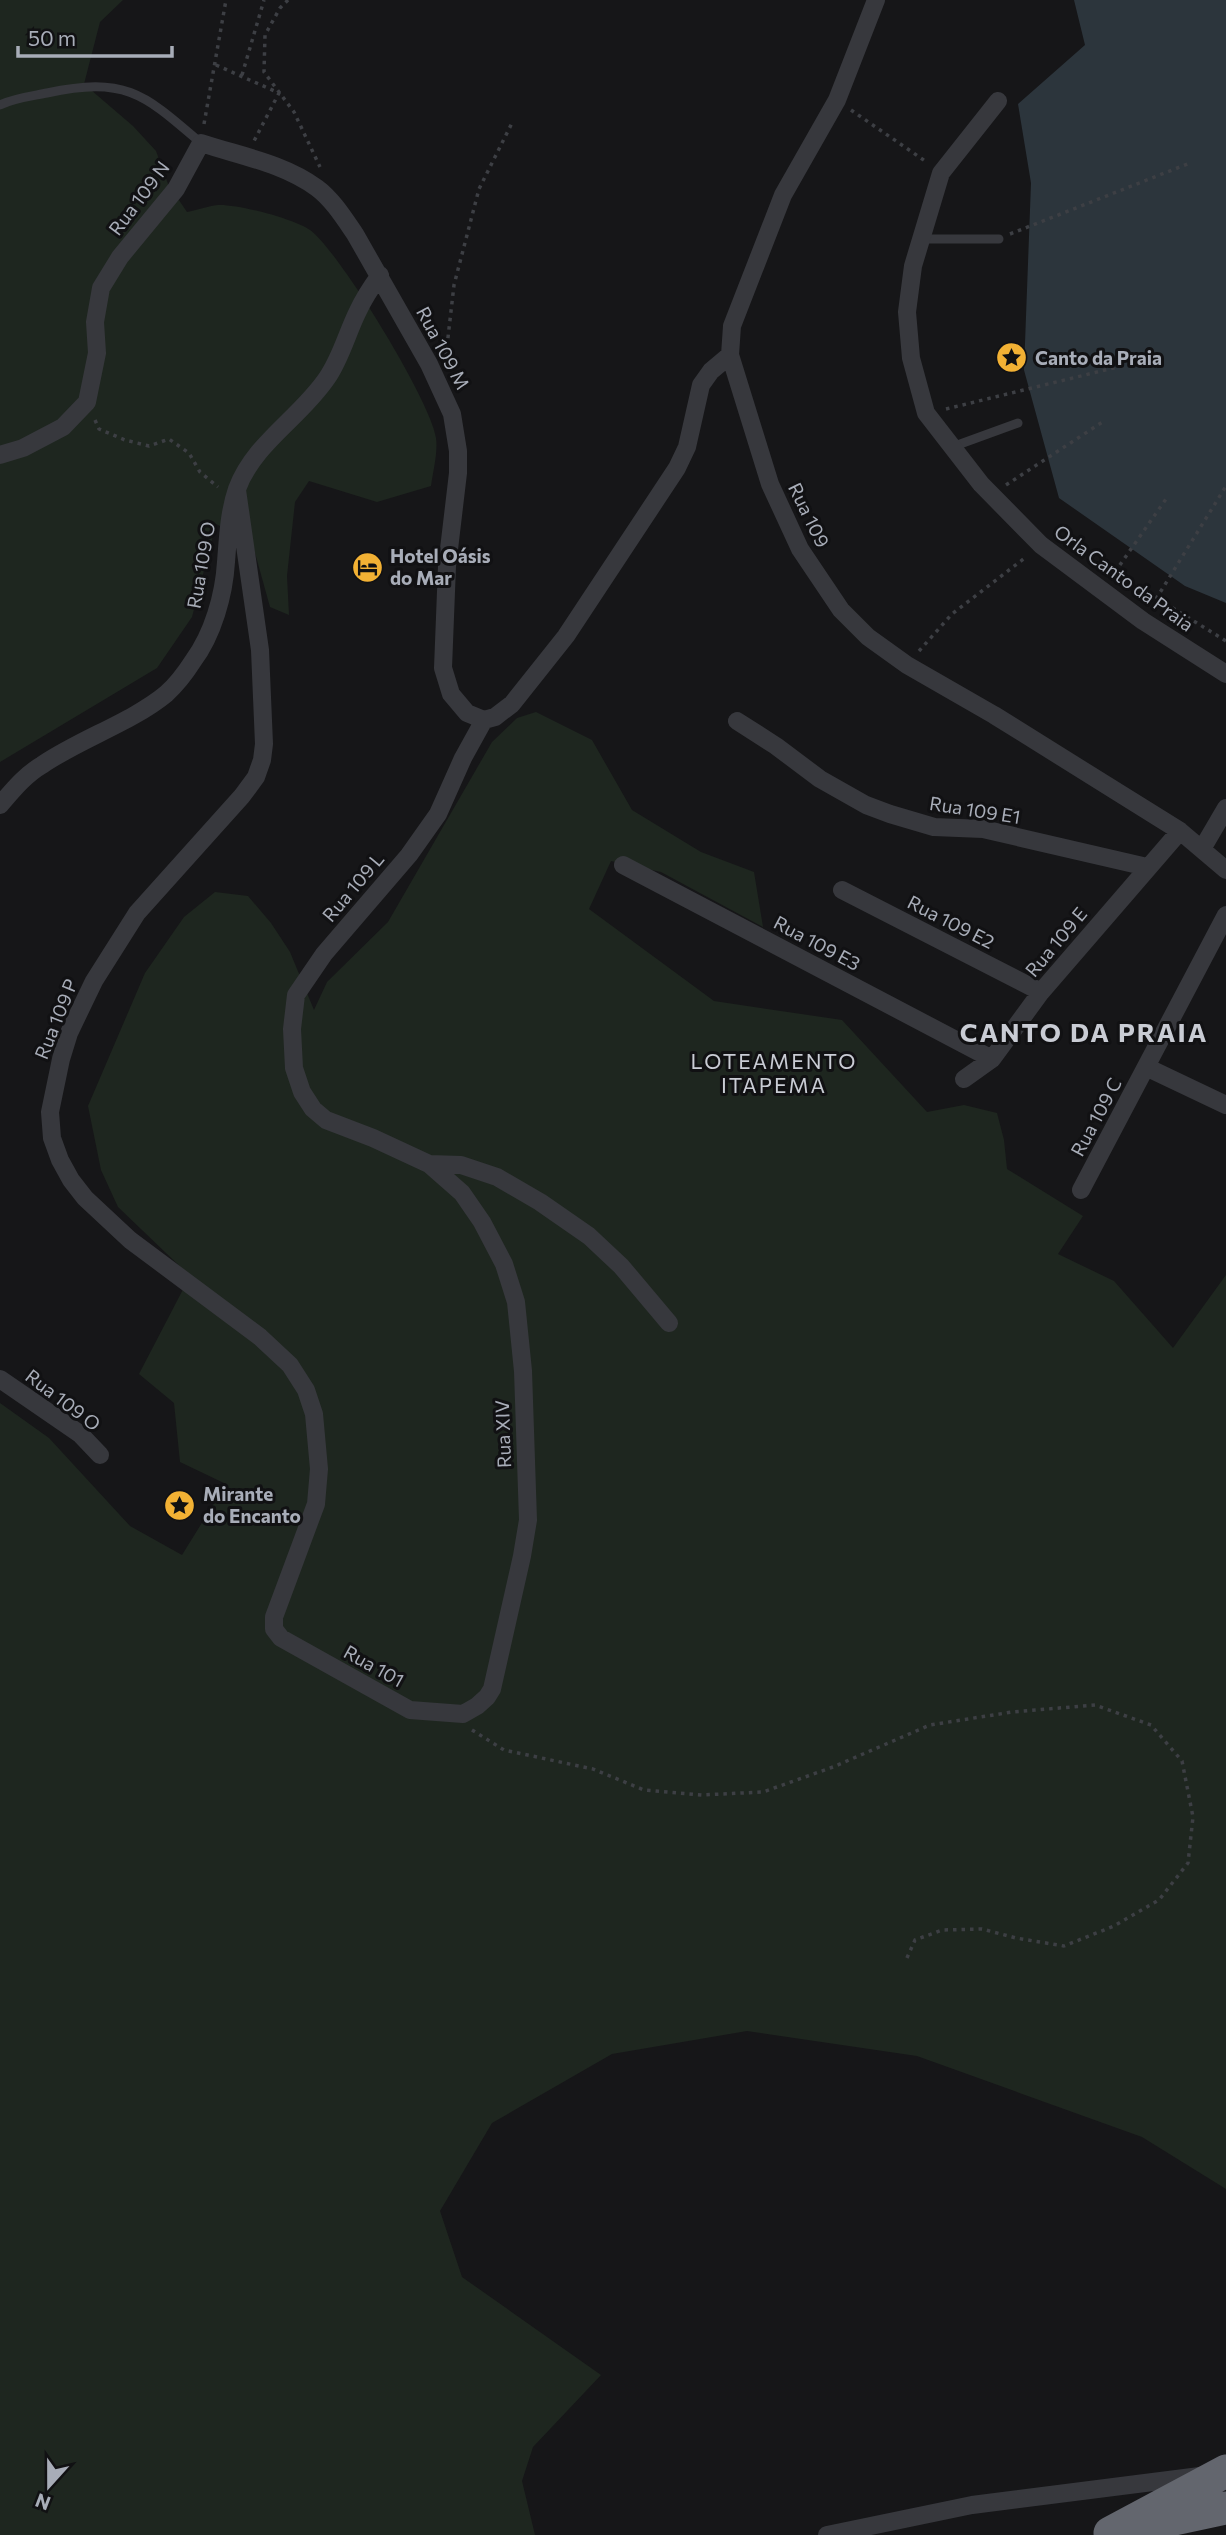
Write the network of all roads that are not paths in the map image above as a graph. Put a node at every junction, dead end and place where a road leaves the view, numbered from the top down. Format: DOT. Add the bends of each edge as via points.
graph roads {
  1 [pos="876,0"];
  2 [pos="998,101"];
  3 [pos="0,105"];
  4 [pos="201,143"];
  5 [pos="920,239"];
  6 [pos="999,239"];
  7 [pos="380,275"];
  8 [pos="730,355"];
  9 [pos="1018,423"];
  10 [pos="952,447"];
  11 [pos="0,455"];
  12 [pos="237,490"];
  13 [pos="1226,674"];
  14 [pos="484,720"];
  15 [pos="737,721"];
  16 [pos="0,805"];
  17 [pos="1226,808"];
  18 [pos="1180,831"];
  19 [pos="1202,849"];
  20 [pos="623,865"];
  21 [pos="1147,867"];
  22 [pos="1226,870"];
  23 [pos="842,890"];
  24 [pos="1226,915"];
  25 [pos="1041,992"];
  26 [pos="992,1059"];
  27 [pos="1146,1067"];
  28 [pos="964,1079"];
  29 [pos="1226,1105"];
  30 [pos="429,1164"];
  31 [pos="1081,1190"];
  32 [pos="669,1324"];
  33 [pos="0,1379"];
  34 [pos="100,1455"];
  35 [pos="274,1629"];
  36 [pos="463,1714"];
  37 [pos="1223,2472"];
  38 [pos="1226,2508"];
  39 [pos="1106,2534"];
  40 [pos="827,2535"];
  1 -- 8 [label="street, Rua 109" via="837,100 783,195 732,326"];
  2 -- 5 [label="street, Orla Canto da Praia" via="941,173"];
  3 -- 4 [label="lane" via="75,87 124,88 154,102"];
  4 -- 7 [label="street" via="281,169 319,189 341,213"];
  4 -- 11 [label="street, Rua 109 N" via="176,189 120,257 101,288 95,322 97,354 87,402 63,427"];
  5 -- 6 [label="lane"];
  5 -- 10 [label="street, Orla Canto da Praia" via="907,312 911,358 926,413"];
  7 -- 12 [label="street, Rua 109 O" via="358,309 328,377 253,459"];
  7 -- 14 [label="street, Rua 109 M" via="452,414 458,473 447,566 443,668 451,694 467,713"];
  8 -- 14 [label="street, Rua 109 L" via="701,384 687,447 677,468 566,636 512,704"];
  8 -- 18 [label="street, Rua 109" via="760,457 800,549 841,610 907,665"];
  9 -- 10 [label="lane"];
  10 -- 13 [label="street, Orla Canto da Praia" via="1009,515 1041,545 1143,621"];
  12 -- 16 [label="street, Rua 109 O" via="218,602 194,661 168,692 40,765"];
  12 -- 35 [label="street, Rua 109 P" via="260,650 262,760 242,796 137,913 94,981 65,1046 50,1112 60,1160 85,1198 130,1240 260,1337 290,1365 306,1390 314,1414 319,1469 316,1504 274,1617"];
  14 -- 30 [label="street, Rua 109 L" via="438,814 296,995 294,1068 313,1109 326,1120"];
  15 -- 21 [label="street, Rua 109 E1" via="820,779 890,814 934,827 984,829"];
  17 -- 19 [label="street"];
  18 -- 19 [label="street, Rua 109"];
  18 -- 21 [label="street, Rua 109 E"];
  19 -- 22 [label="street, Rua 109"];
  20 -- 26 [label="street, Rua 109 E3"];
  21 -- 25 [label="street, Rua 109 E"];
  23 -- 25 [label="street, Rua 109 E2"];
  24 -- 27 [label="street, Rua 109 C"];
  25 -- 26 [label="street, Rua 109 E"];
  26 -- 28 [label="street, Rua 109 E"];
  27 -- 29 [label="street"];
  27 -- 31 [label="street, Rua 109 C"];
  30 -- 32 [label="street, Rua 109 L" via="461,1165 497,1177 540,1202 589,1236 621,1266"];
  30 -- 36 [label="street, Rua XIV" via="462,1193 504,1264 516,1302 523,1371 528,1520 523,1556 492,1689"];
  33 -- 34 [label="street, Rua 109 O" via="79,1434"];
  35 -- 36 [label="street, Rua 101" via="281,1639 411,1710"];
  37 -- 39 [label="highway"];
  37 -- 40 [label="street" via="984,2503"];
  38 -- 39 [label="highway"];
}
